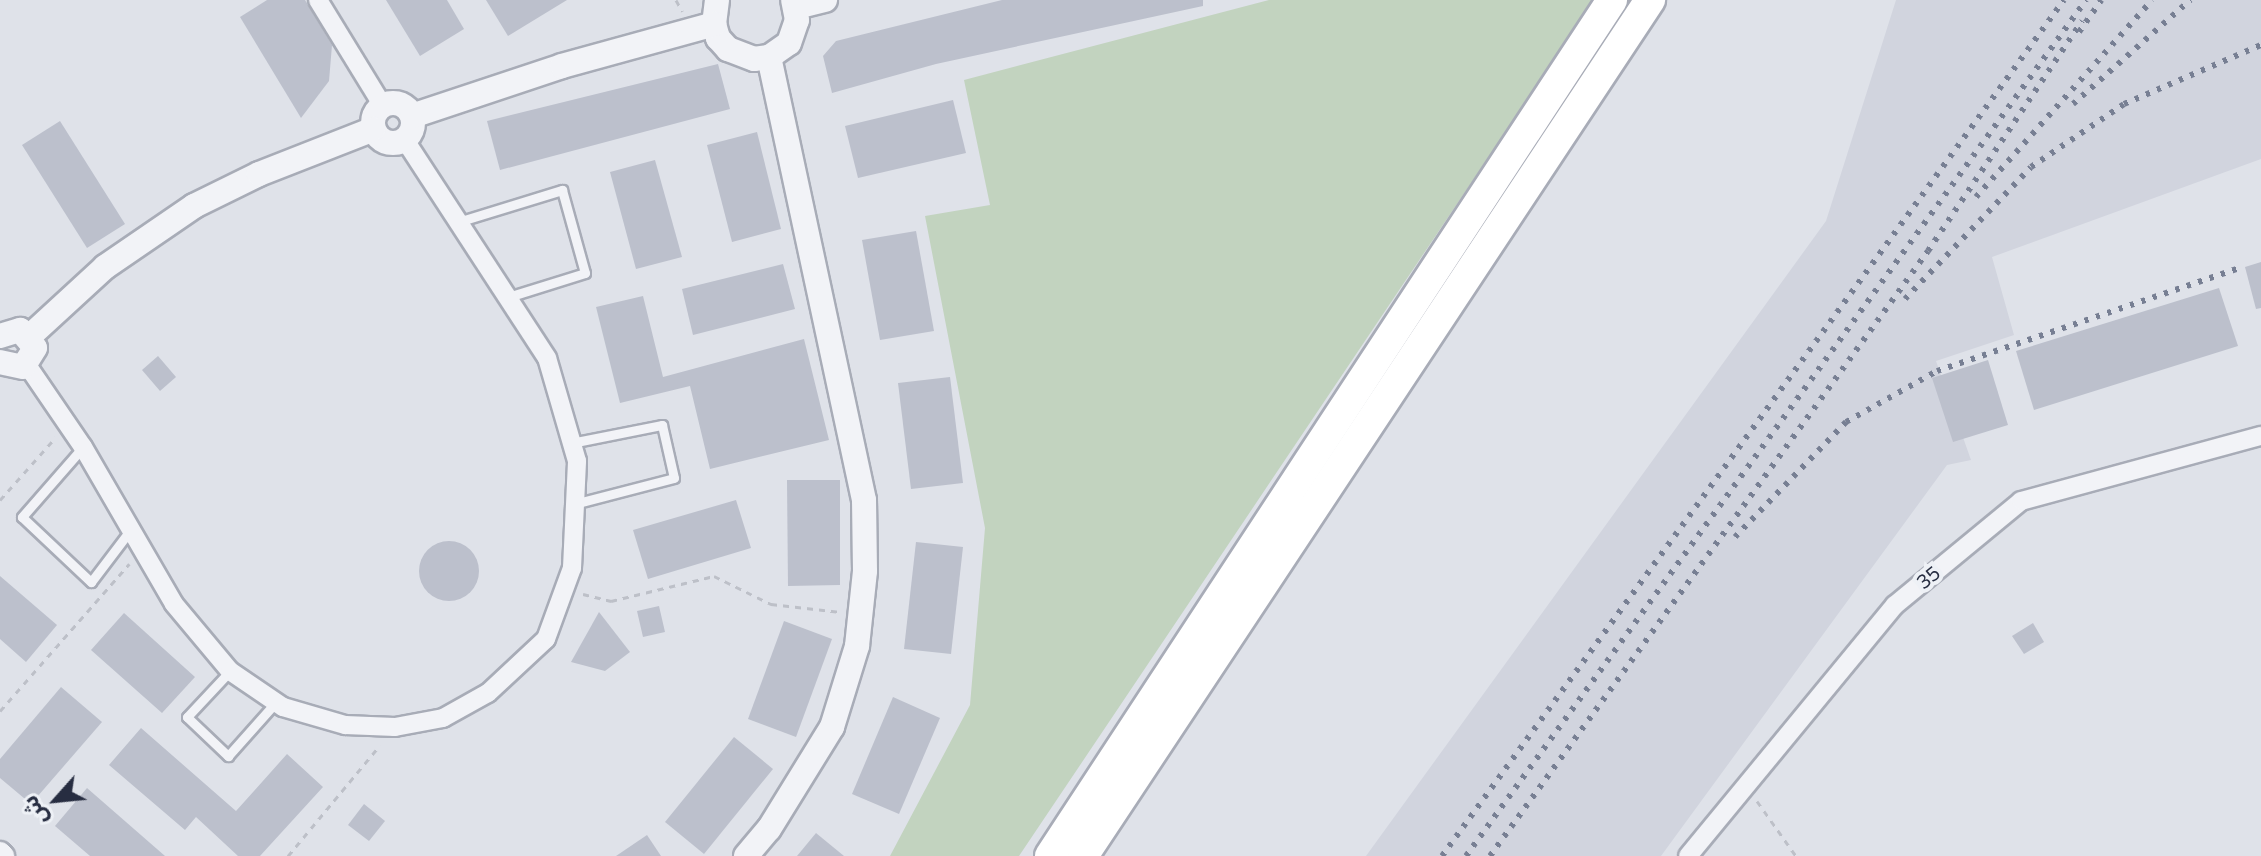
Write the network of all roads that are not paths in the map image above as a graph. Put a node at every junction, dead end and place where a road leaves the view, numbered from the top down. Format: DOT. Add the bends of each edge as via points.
graph roads {
  1 [pos="318,0"];
  2 [pos="825,0"];
  3 [pos="1612,0"];
  4 [pos="1650,0"];
  5 [pos="794,4"];
  6 [pos="715,12"];
  7 [pos="769,57"];
  8 [pos="378,118"];
  9 [pos="408,128"];
  10 [pos="461,221"];
  11 [pos="508,297"];
  12 [pos="10,330"];
  13 [pos="0,362"];
  14 [pos="27,365"];
  15 [pos="2261,436"];
  16 [pos="571,443"];
  17 [pos="83,447"];
  18 [pos="574,504"];
  19 [pos="132,528"];
  20 [pos="230,671"];
  21 [pos="276,702"];
  22 [pos="746,856"];
  23 [pos="1050,856"];
  24 [pos="1083,856"];
  25 [pos="1688,856"];
  1 -- 8 [label="street"];
  2 -- 5 [label="street"];
  3 -- 23 [label="main road"];
  4 -- 24 [label="main road"];
  5 -- 7 [label="street" via="789,43"];
  6 -- 7 [label="street" via="728,49 754,59"];
  6 -- 9 [label="street"];
  7 -- 22 [label="street" via="864,500 857,646 832,727 769,829"];
  8 -- 9 [label="street" via="387,141"];
  8 -- 9 [label="street" via="399,104"];
  8 -- 12 [label="street" via="194,206"];
  9 -- 10 [label="street"];
  10 -- 11 [label="street"];
  10 -- 11 [label="lane" via="562,190 585,273"];
  11 -- 16 [label="street" via="547,358"];
  12 -- 14 [label="street" via="35,348"];
  13 -- 14 [label="street" via="13,369"];
  14 -- 17 [label="street"];
  15 -- 25 [label="street, 35" via="2021,501 1895,605 1743,783"];
  16 -- 18 [label="street" via="577,461"];
  16 -- 18 [label="lane" via="662,425 674,478"];
  17 -- 19 [label="street"];
  17 -- 19 [label="lane" via="22,517 91,582"];
  18 -- 21 [label="street" via="572,568 546,639 488,693 443,718 395,727 345,725"];
  19 -- 20 [label="street" via="174,604"];
  20 -- 21 [label="street"];
  20 -- 21 [label="lane" via="187,717 228,756"];
}
